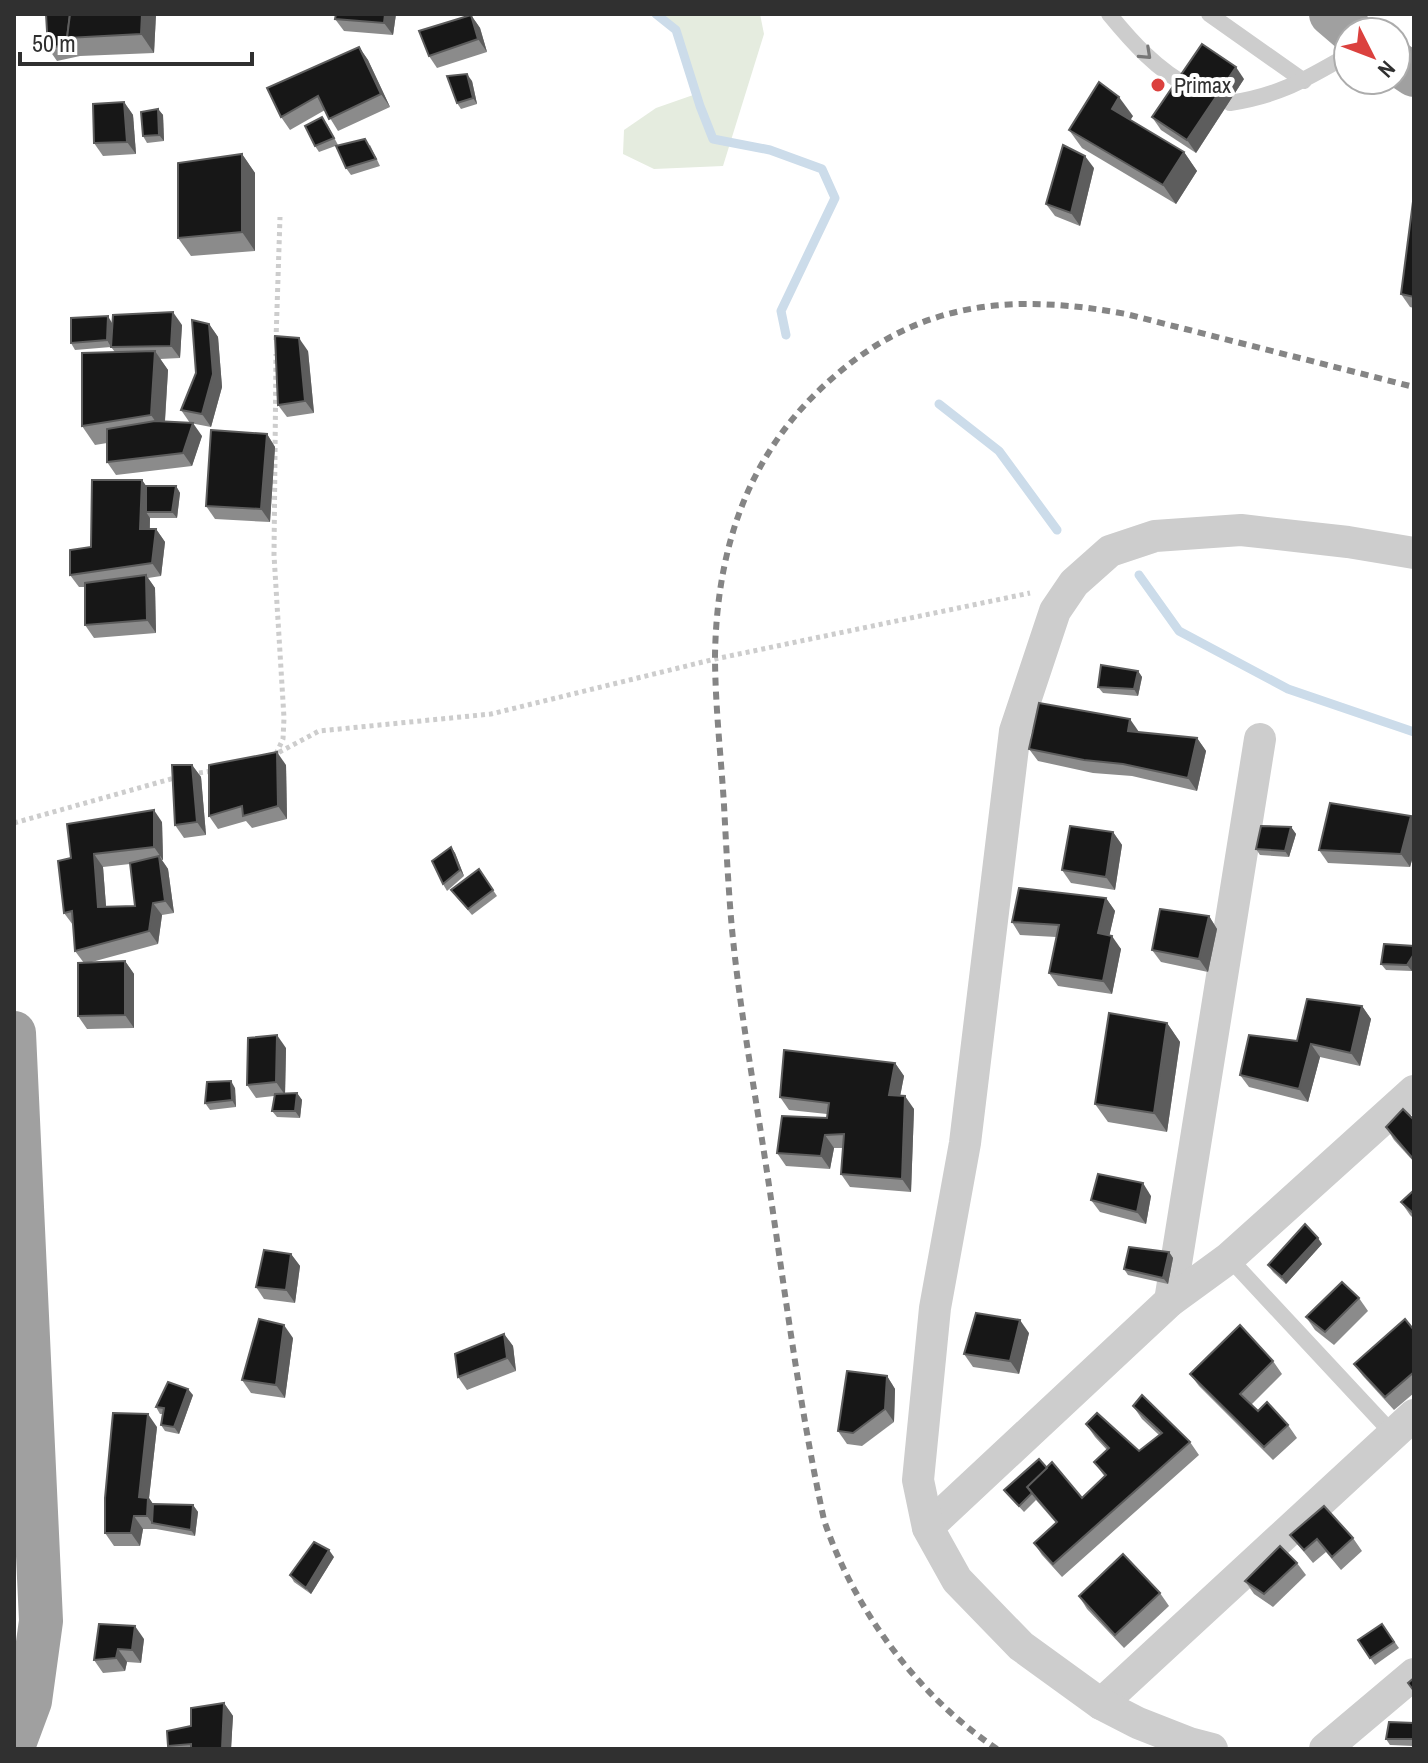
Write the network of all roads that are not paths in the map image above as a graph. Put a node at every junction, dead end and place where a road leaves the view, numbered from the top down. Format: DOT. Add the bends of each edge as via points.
graph roads {
  1 [pos="1109,14"];
  2 [pos="1209,14"];
  3 [pos="1332,64"];
  4 [pos="1304,81"];
  5 [pos="1190,87"];
  6 [pos="1230,103"];
  7 [pos="1414,553"];
  8 [pos="1260,739"];
  9 [pos="14,1033"];
  10 [pos="1414,1091"];
  11 [pos="1229,1258"];
  12 [pos="1170,1301"];
  13 [pos="1404,1424"];
  14 [pos="928,1527"];
  15 [pos="1414,1674"];
  16 [pos="1101,1704"];
  17 [pos="14,1744"];
  18 [pos="1212,1749"];
  19 [pos="1325,1749"];
  1 -- 5 [label="lane, one-way" via="1160,68"];
  2 -- 4 [label="lane"];
  3 -- 4 [label="lane"];
  4 -- 6 [label="lane" via="1275,94"];
  7 -- 14 [label="street" via="1241,530 1155,536 1110,551 1074,583 1055,611 1015,731 965,1143 935,1308 918,1480"];
  8 -- 12 [label="street"];
  9 -- 17 [label="highway" via="41,1621 30,1701"];
  10 -- 11 [label="street"];
  11 -- 12 [label="street"];
  11 -- 13 [label="lane"];
  12 -- 14 [label="street"];
  13 -- 16 [label="street"];
  14 -- 16 [label="street" via="957,1580 980,1605 1021,1646"];
  15 -- 19 [label="street"];
  16 -- 18 [label="street"];
}
